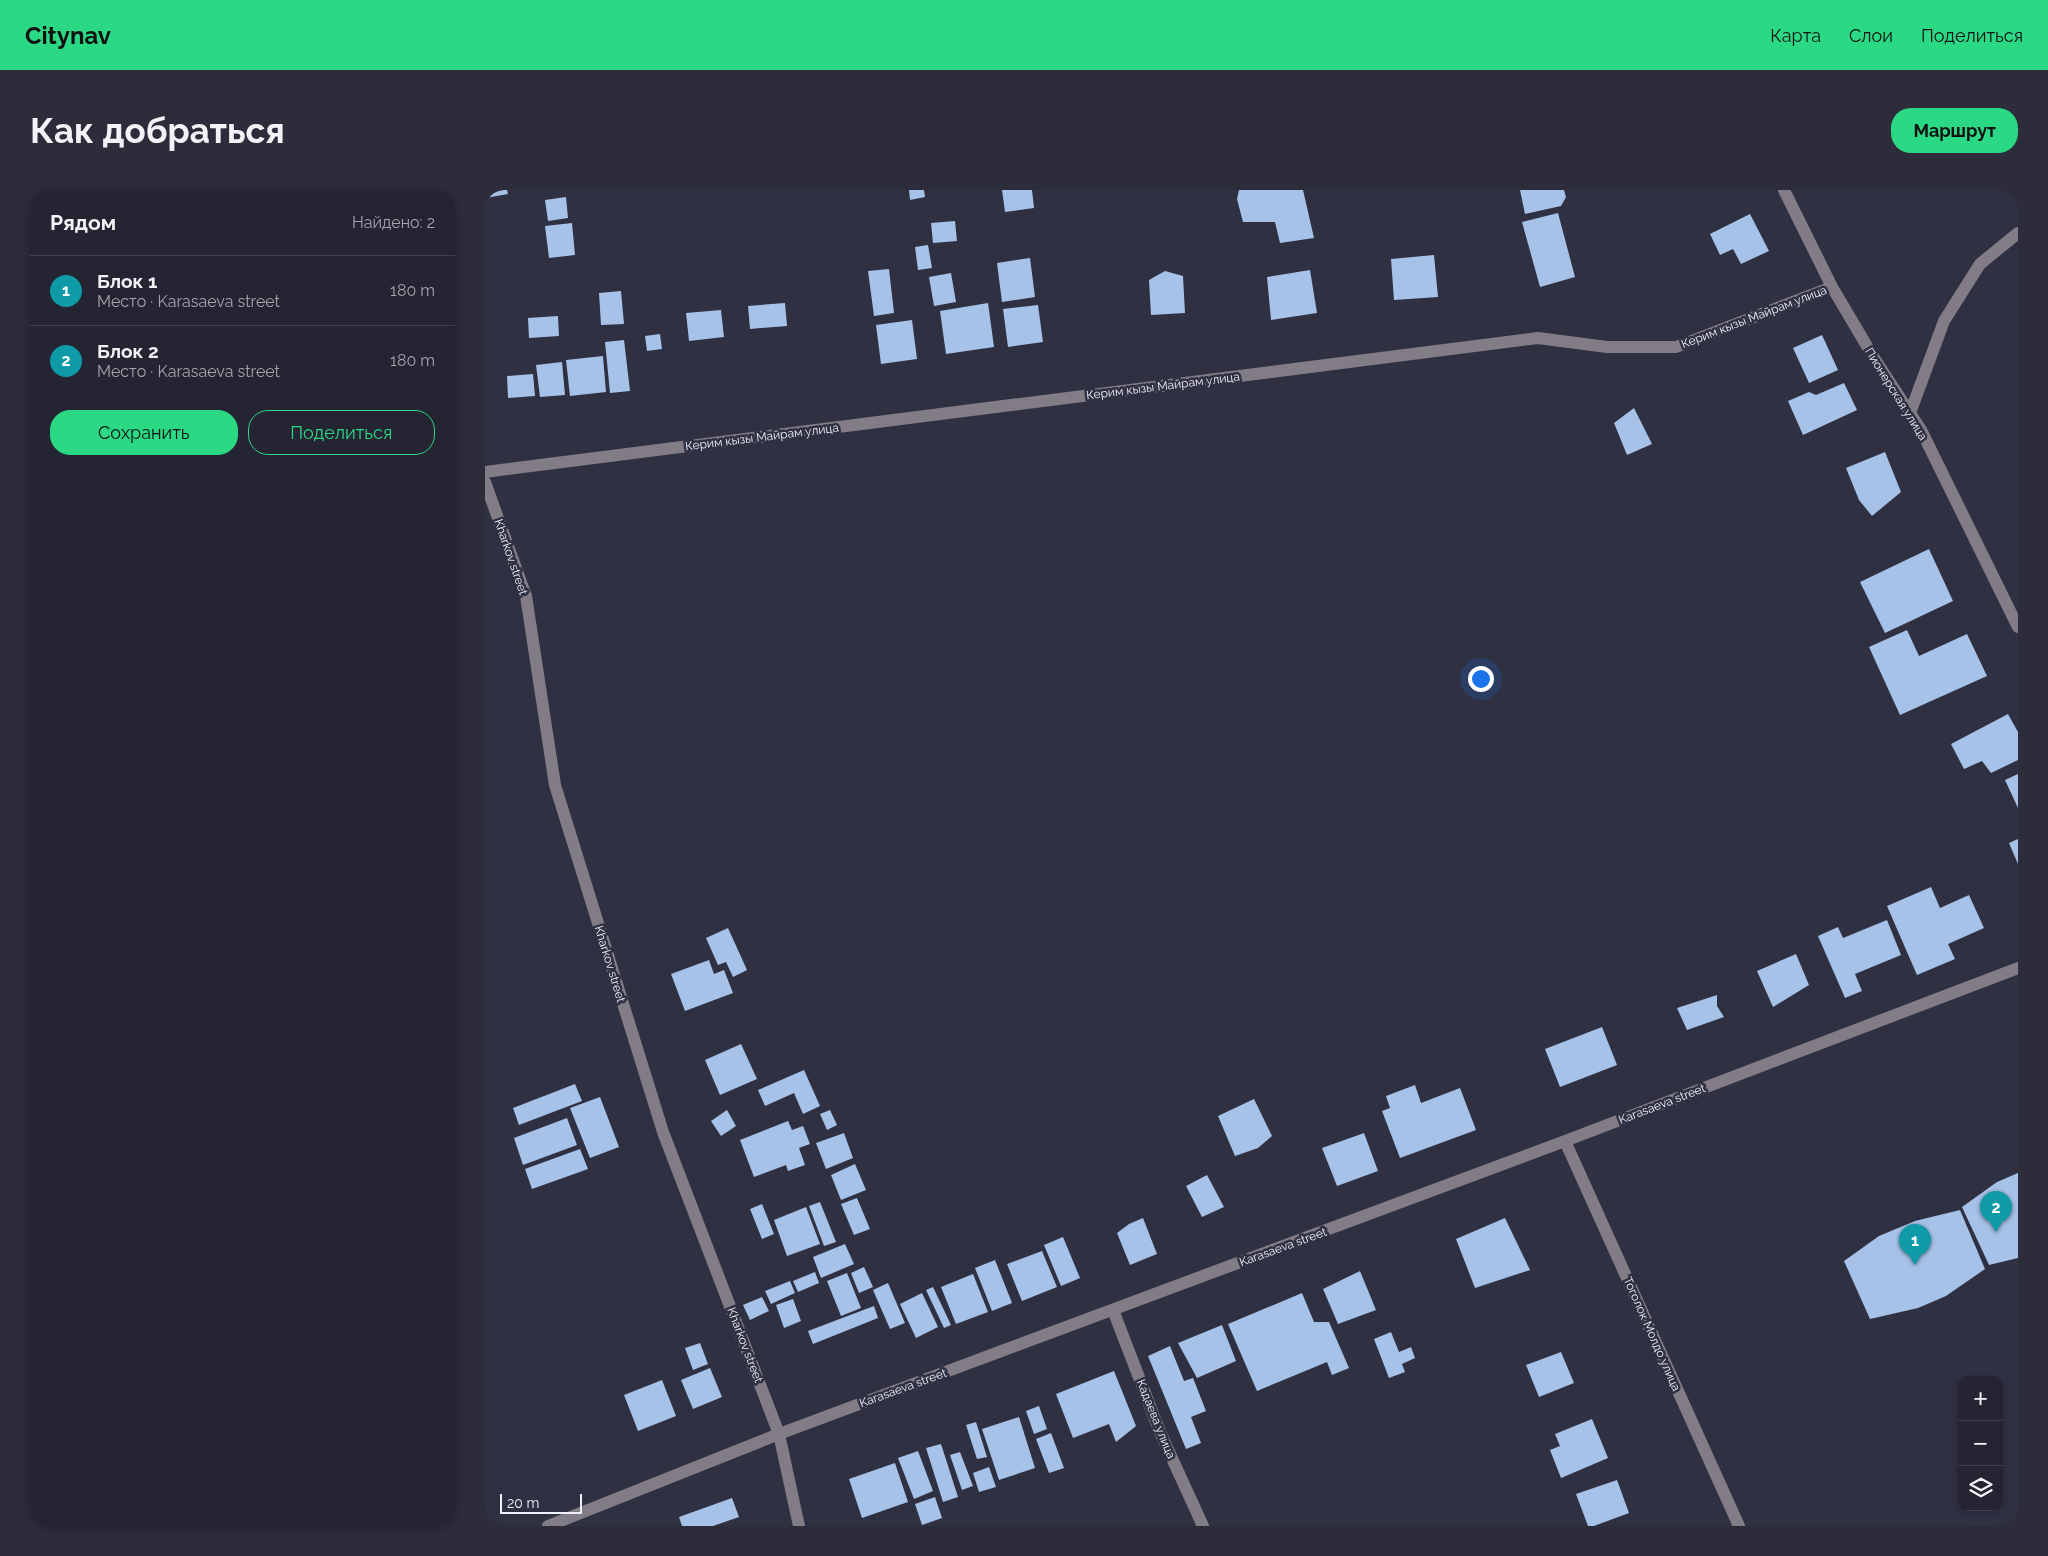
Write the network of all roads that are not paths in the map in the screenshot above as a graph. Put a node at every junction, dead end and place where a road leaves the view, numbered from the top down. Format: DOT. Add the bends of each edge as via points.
graph roads {
  1 [pos="1784,190"];
  2 [pos="2018,232"];
  3 [pos="1832,287"];
  4 [pos="1910,413"];
  5 [pos="485,472"];
  6 [pos="485,482"];
  7 [pos="2018,627"];
  8 [pos="2018,968"];
  9 [pos="1565,1141"];
  10 [pos="1113,1310"];
  11 [pos="779,1434"];
  12 [pos="548,1526"];
  13 [pos="799,1526"];
  14 [pos="1203,1526"];
  15 [pos="1739,1526"];
  1 -- 3 [label="street, Пионерская улица"];
  2 -- 4 [label="street" via="1980,264 1943,321"];
  3 -- 4 [label="street, Пионерская улица"];
  3 -- 5 [label="street, Керим кызы Майрам улица" via="1676,348 1607,348 1538,338"];
  4 -- 7 [label="street, Пионерская улица"];
  6 -- 11 [label="street, Kharkov street" via="525,596 555,784 603,943 663,1132"];
  8 -- 9 [label="street, Karasaeva street"];
  9 -- 10 [label="street, Karasaeva street"];
  9 -- 15 [label="street, Тоголок Молдо улица"];
  10 -- 11 [label="street, Karasaeva street"];
  10 -- 14 [label="street, Кадаева улица" via="1160,1432"];
  11 -- 12 [label="street, Karasaeva street"];
  11 -- 13 [label="street, Kharkov street"];
}
